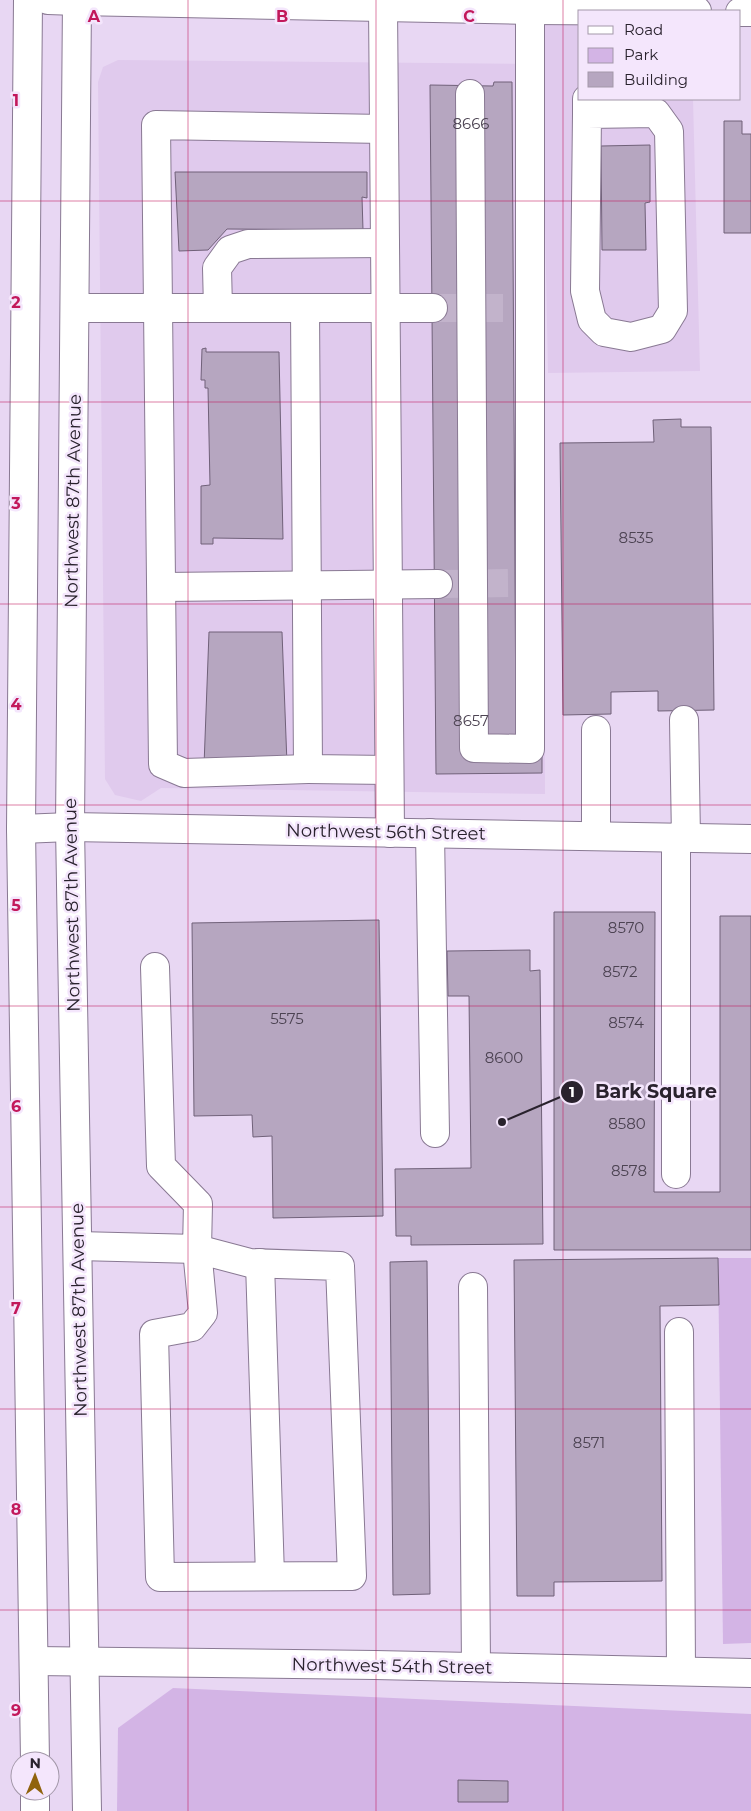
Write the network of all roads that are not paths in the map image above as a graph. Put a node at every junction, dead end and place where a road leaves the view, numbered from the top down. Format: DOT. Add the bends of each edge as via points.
graph roads {
  1 [pos="28,0"];
  2 [pos="48,0"];
  3 [pos="77,0"];
  4 [pos="435,4"];
  5 [pos="383,6"];
  6 [pos="530,10"];
  7 [pos="578,11"];
  8 [pos="470,94"];
  9 [pos="587,106"];
  10 [pos="384,129"];
  11 [pos="385,243"];
  12 [pos="75,308"];
  13 [pos="159,308"];
  14 [pos="218,308"];
  15 [pos="305,308"];
  16 [pos="385,308"];
  17 [pos="432,308"];
  18 [pos="387,584"];
  19 [pos="438,584"];
  20 [pos="307,585"];
  21 [pos="162,587"];
  22 [pos="684,720"];
  23 [pos="596,730"];
  24 [pos="308,769"];
  25 [pos="389,770"];
  26 [pos="70,827"];
  27 [pos="21,829"];
  28 [pos="390,833"];
  29 [pos="430,833"];
  30 [pos="596,836"];
  31 [pos="681,837"];
  32 [pos="751,839"];
  33 [pos="155,967"];
  34 [pos="435,1133"];
  35 [pos="676,1174"];
  36 [pos="78,1246"];
  37 [pos="197,1249"];
  38 [pos="260,1263"];
  39 [pos="473,1286"];
  40 [pos="679,1332"];
  41 [pos="270,1576"];
  42 [pos="34,1661"];
  43 [pos="86,1661"];
  44 [pos="476,1667"];
  45 [pos="681,1671"];
  46 [pos="751,1673"];
  47 [pos="35,1751"];
  48 [pos="87,1811"];
  1 -- 27 [label="main road"];
  2 -- 3 [label="main road"];
  3 -- 5 [label="main road"];
  3 -- 12 [label="main road, Northwest 87th Avenue"];
  4 -- 5 [label="main road"];
  4 -- 6 [label="main road"];
  5 -- 10 [label="main road"];
  6 -- 7 [label="main road"];
  6 -- 8 [label="main road" via="521,308 522,583 530,749 474,748"];
  9 -- 9 [label="main road" via="585,291 592,320 604,332 632,337 662,329 673,311 669,131 656,113"];
  10 -- 11 [label="main road"];
  10 -- 13 [label="main road" via="156,125"];
  11 -- 14 [label="main road" via="248,244 230,250 217,268"];
  11 -- 16 [label="main road"];
  12 -- 13 [label="main road"];
  12 -- 26 [label="main road, Northwest 87th Avenue"];
  13 -- 14 [label="main road"];
  13 -- 21 [label="main road"];
  14 -- 15 [label="main road"];
  15 -- 16 [label="main road"];
  15 -- 20 [label="main road"];
  16 -- 17 [label="main road"];
  16 -- 18 [label="main road"];
  18 -- 19 [label="main road"];
  18 -- 20 [label="main road"];
  18 -- 25 [label="main road"];
  20 -- 21 [label="main road"];
  20 -- 24 [label="main road"];
  21 -- 24 [label="main road" via="163,764 184,773"];
  22 -- 31 [label="main road"];
  23 -- 30 [label="main road"];
  24 -- 25 [label="main road"];
  25 -- 28 [label="main road"];
  26 -- 27 [label="main road, Northwest 56th Street"];
  26 -- 28 [label="main road, Northwest 56th Street"];
  26 -- 36 [label="main road, Northwest 87th Avenue"];
  27 -- 42 [label="main road"];
  28 -- 29 [label="main road, Northwest 56th Street"];
  29 -- 30 [label="main road, Northwest 56th Street"];
  29 -- 34 [label="main road"];
  30 -- 31 [label="main road, Northwest 56th Street"];
  31 -- 32 [label="main road, Northwest 56th Street"];
  31 -- 35 [label="main road"];
  33 -- 37 [label="main road" via="161,1166 198,1204"];
  36 -- 37 [label="main road"];
  36 -- 43 [label="main road, Northwest 87th Avenue"];
  37 -- 38 [label="main road"];
  37 -- 41 [label="main road" via="203,1313 192,1327 154,1334 160,1577"];
  38 -- 41 [label="main road"];
  38 -- 41 [label="main road" via="340,1266 352,1576"];
  39 -- 44 [label="main road"];
  40 -- 45 [label="main road"];
  42 -- 43 [label="main road, Northwest 54th Street"];
  42 -- 47 [label="main road"];
  43 -- 44 [label="main road, Northwest 54th Street"];
  43 -- 48 [label="main road, Northwest 87th Avenue"];
  44 -- 45 [label="main road, Northwest 54th Street"];
  45 -- 46 [label="main road, Northwest 54th Street"];
}
